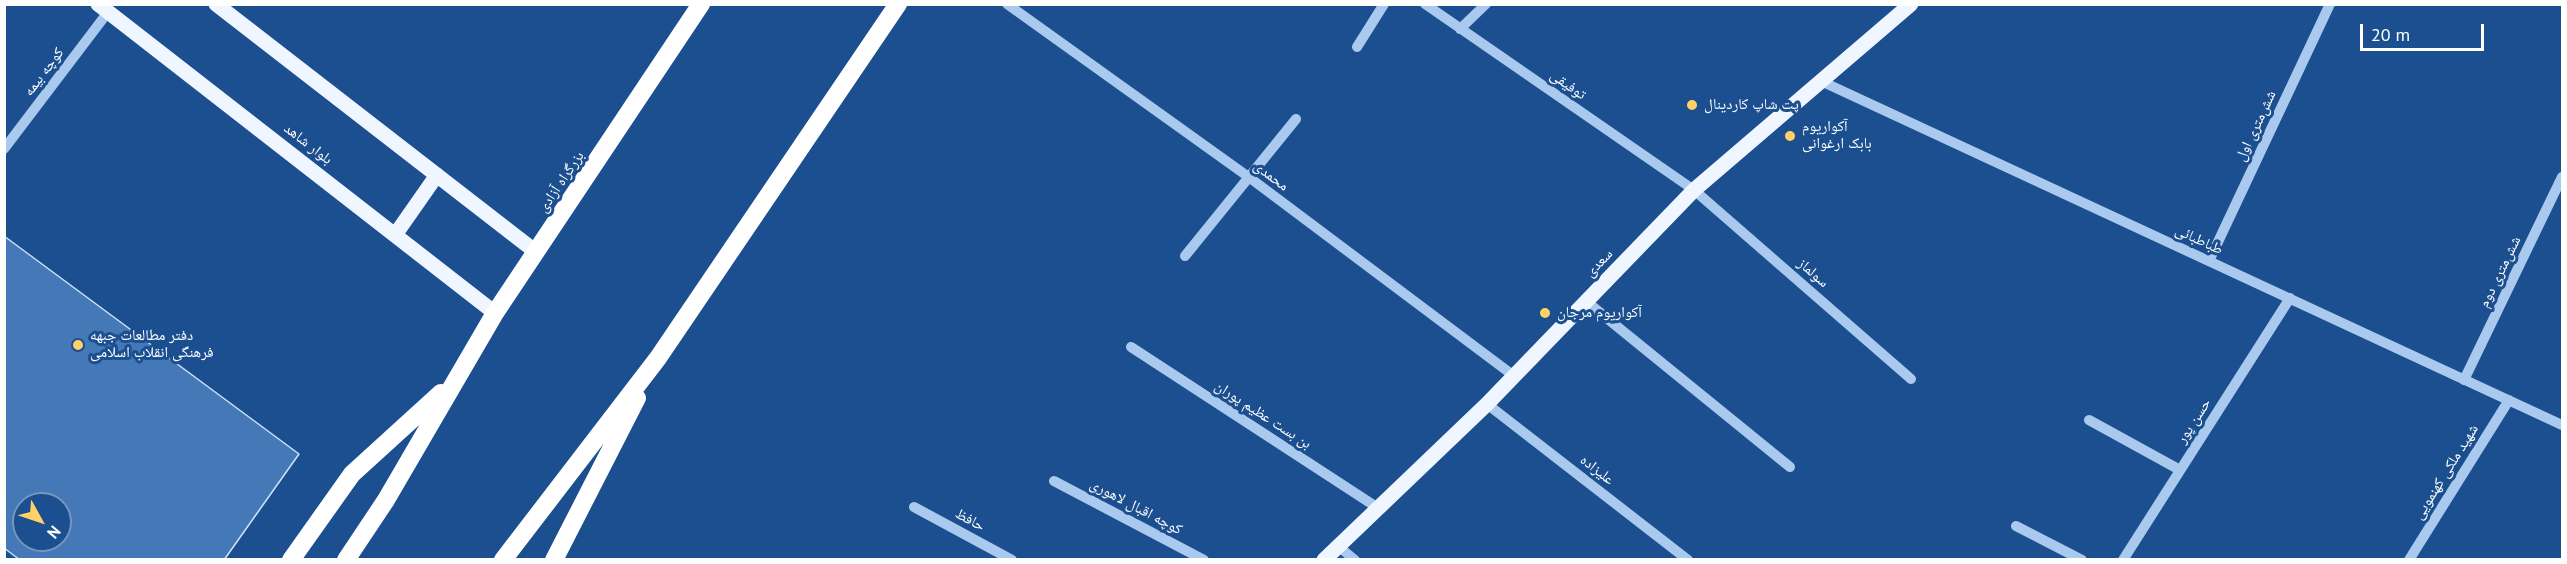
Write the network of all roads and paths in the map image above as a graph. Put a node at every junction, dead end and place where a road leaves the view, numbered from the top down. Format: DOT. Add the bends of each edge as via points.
graph roads {
  1 [pos="216,4"];
  2 [pos="701,4"];
  3 [pos="898,4"];
  4 [pos="1007,4"];
  5 [pos="1384,4"];
  6 [pos="1425,4"];
  7 [pos="1486,4"];
  8 [pos="1911,4"];
  9 [pos="2330,4"];
  10 [pos="103,8"];
  11 [pos="1460,29"];
  12 [pos="1357,47"];
  13 [pos="1823,82"];
  14 [pos="1296,119"];
  15 [pos="4,149"];
  16 [pos="437,175"];
  17 [pos="2562,177"];
  18 [pos="1250,178"];
  19 [pos="1694,190"];
  20 [pos="395,235"];
  21 [pos="536,252"];
  22 [pos="1185,256"];
  23 [pos="2209,261"];
  24 [pos="2290,298"];
  25 [pos="1587,302"];
  26 [pos="495,313"];
  27 [pos="1131,347"];
  28 [pos="658,358"];
  29 [pos="1514,376"];
  30 [pos="1911,379"];
  31 [pos="2464,380"];
  32 [pos="454,382"];
  33 [pos="2509,400"];
  34 [pos="1487,404"];
  35 [pos="2089,420"];
  36 [pos="2562,425"];
  37 [pos="1790,466"];
  38 [pos="2180,470"];
  39 [pos="1054,481"];
  40 [pos="914,507"];
  41 [pos="1378,508"];
  42 [pos="2016,526"];
  43 [pos="1338,546"];
  44 [pos="291,560"];
  45 [pos="346,560"];
  46 [pos="503,560"];
  47 [pos="554,560"];
  48 [pos="1012,560"];
  49 [pos="1204,560"];
  50 [pos="1324,560"];
  51 [pos="1355,560"];
  52 [pos="1688,560"];
  53 [pos="2082,560"];
  54 [pos="2123,560"];
  55 [pos="2409,560"];
  1 -- 16 [label="main road"];
  2 -- 21 [label="highway, بزرگراه آزادی"];
  3 -- 28 [label="highway"];
  4 -- 18 [label="street, محمدی"];
  5 -- 12 [label="street"];
  6 -- 11 [label="street, توفیقی"];
  7 -- 11 [label="street"];
  8 -- 13 [label="main road, سعدی"];
  9 -- 23 [label="street, شش‌متری اول"];
  10 -- 15 [label="street, کوچه بیمه"];
  10 -- 20 [label="main road, بلوار شاهد"];
  11 -- 19 [label="street, توفیقی"];
  13 -- 19 [label="main road, سعدی"];
  13 -- 23 [label="street, طباطبائی"];
  14 -- 18 [label="street"];
  16 -- 20 [label="main road"];
  16 -- 21 [label="main road"];
  17 -- 31 [label="street, شش‌متری دوم"];
  18 -- 22 [label="street"];
  18 -- 29 [label="street, محمدی"];
  19 -- 25 [label="main road, سعدی"];
  19 -- 30 [label="street, سولماز"];
  20 -- 26 [label="main road, بلوار شاهد"];
  21 -- 26 [label="highway, بزرگراه آزادی"];
  23 -- 24 [label="street, طباطبائی"];
  24 -- 31 [label="street, طباطبائی"];
  24 -- 38 [label="street, حسن پور"];
  25 -- 29 [label="main road, سعدی"];
  25 -- 37 [label="street"];
  26 -- 32 [label="highway, بزرگراه آزادی"];
  27 -- 41 [label="street, بن بست عظیم پوران"];
  28 -- 46 [label="highway"];
  28 -- 47 [label="highway"];
  29 -- 34 [label="main road, سعدی"];
  31 -- 33 [label="street, طباطبائی"];
  32 -- 44 [label="highway, بزرگراه آزادی" via="352,474"];
  32 -- 45 [label="highway, بزرگراه آزادی" via="386,500"];
  33 -- 36 [label="street, طباطبائی"];
  33 -- 55 [label="street, شهید ملکی کهنمویی"];
  34 -- 41 [label="main road, سعدی"];
  34 -- 52 [label="street, علیزاده"];
  35 -- 38 [label="street"];
  38 -- 54 [label="street, حسن پور"];
  39 -- 49 [label="street, کوچه اقبال لاهوری"];
  40 -- 48 [label="street, حافظ"];
  41 -- 43 [label="main road, سعدی"];
  42 -- 53 [label="street"];
  43 -- 50 [label="main road, سعدی"];
  43 -- 51 [label="street"];
}
